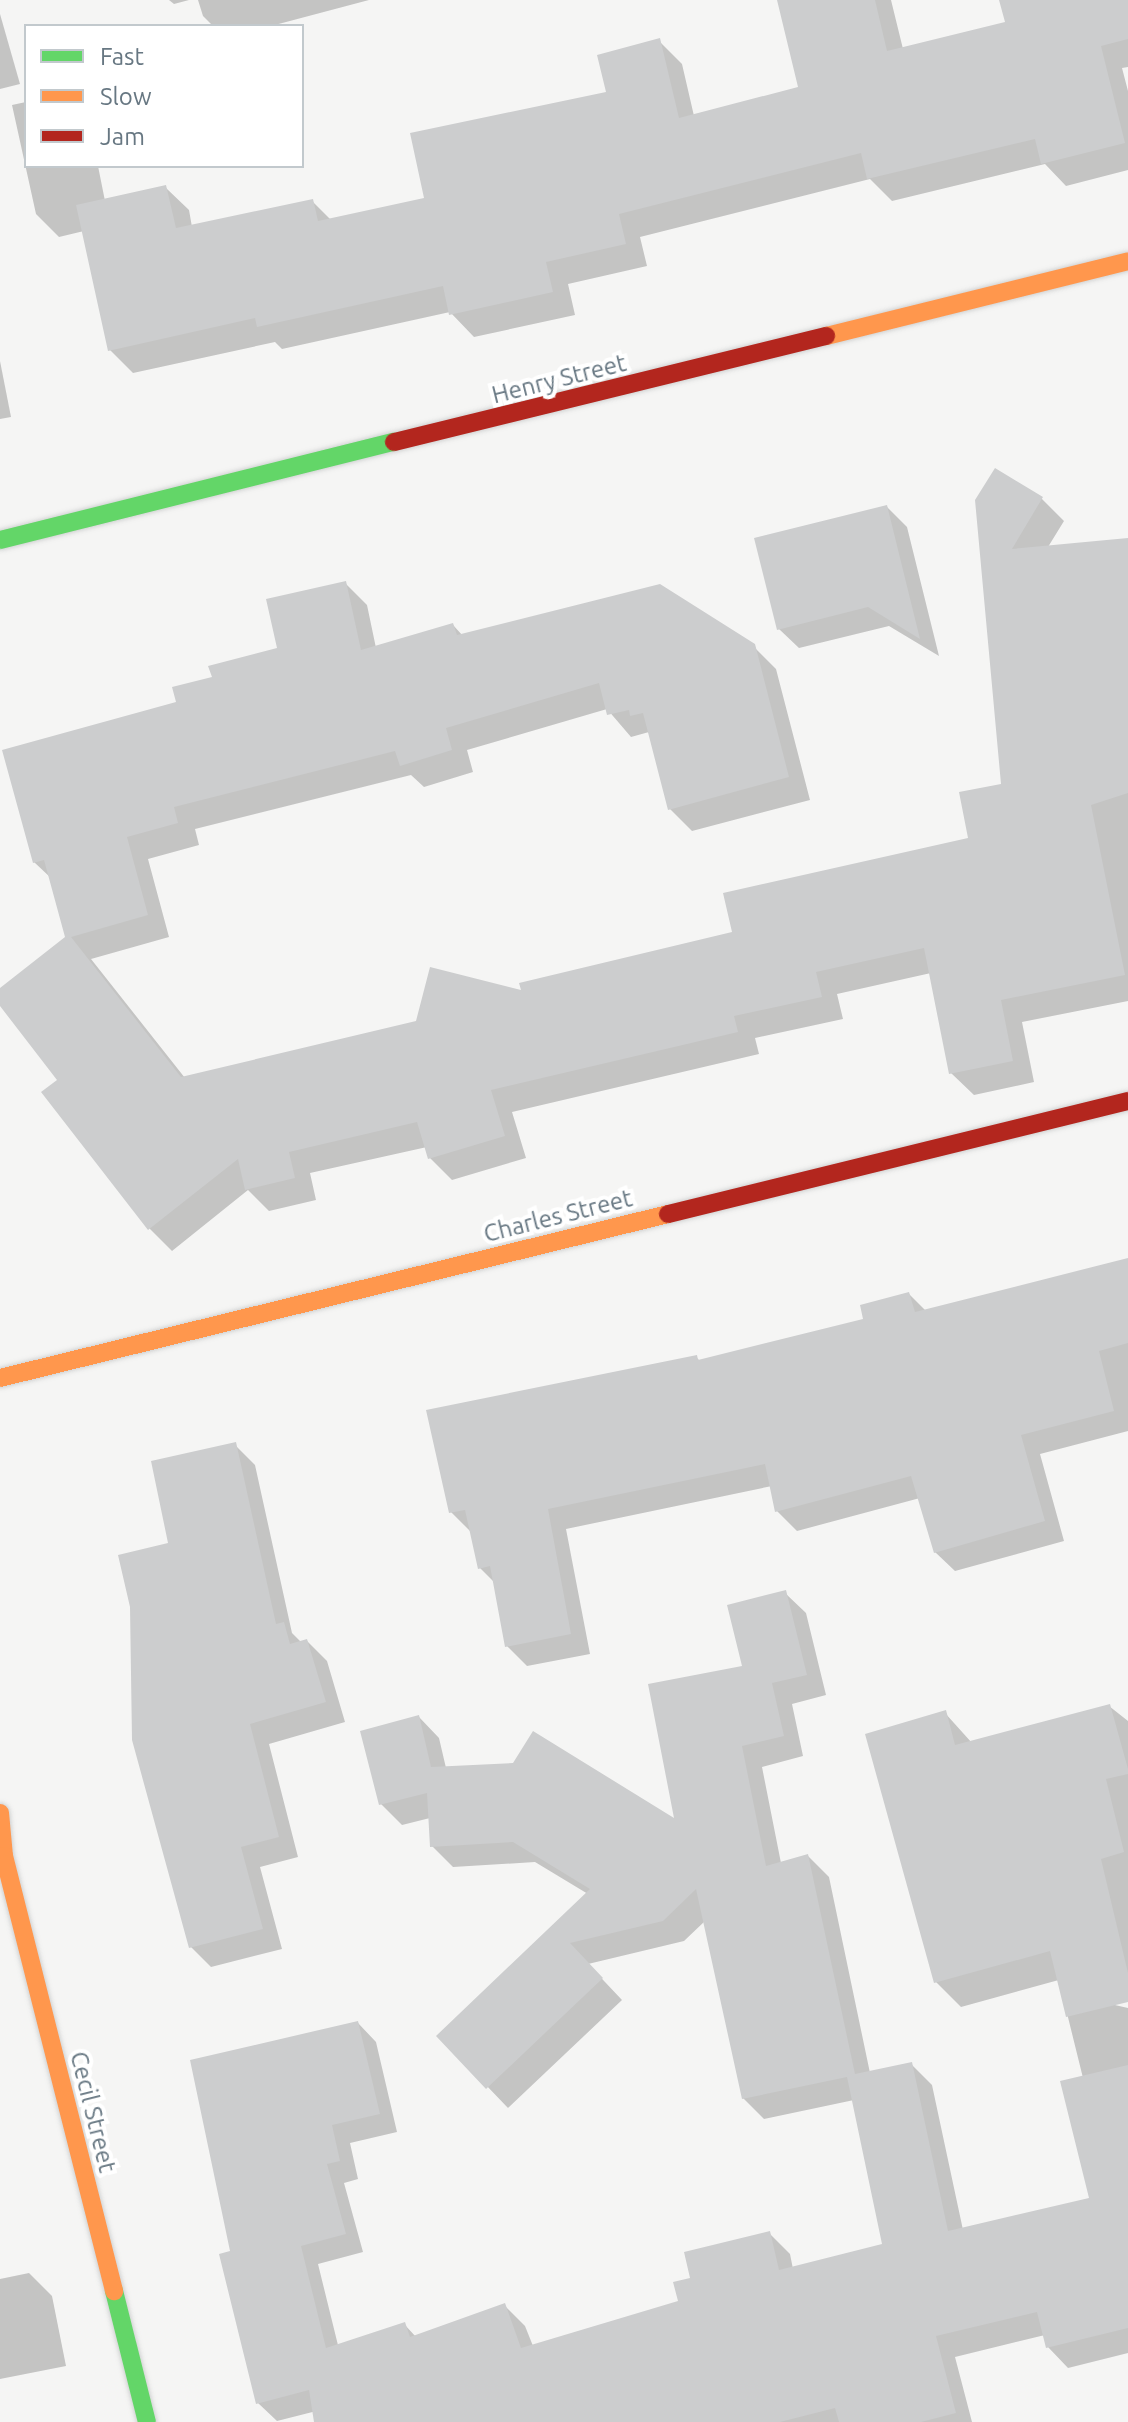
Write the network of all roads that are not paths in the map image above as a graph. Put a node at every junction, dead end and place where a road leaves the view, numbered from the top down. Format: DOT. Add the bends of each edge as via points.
graph roads {
  1 [pos="1128,261"];
  2 [pos="0,540"];
  3 [pos="1128,1101"];
  4 [pos="0,1378"];
  5 [pos="0,1813"];
  6 [pos="2,1857"];
  7 [pos="147,2422"];
  1 -- 2 [label="street, Henry Street"];
  3 -- 4 [label="street, Charles Street"];
  5 -- 6 [label="street, Cecil Street"];
  6 -- 7 [label="street, Cecil Street"];
}
